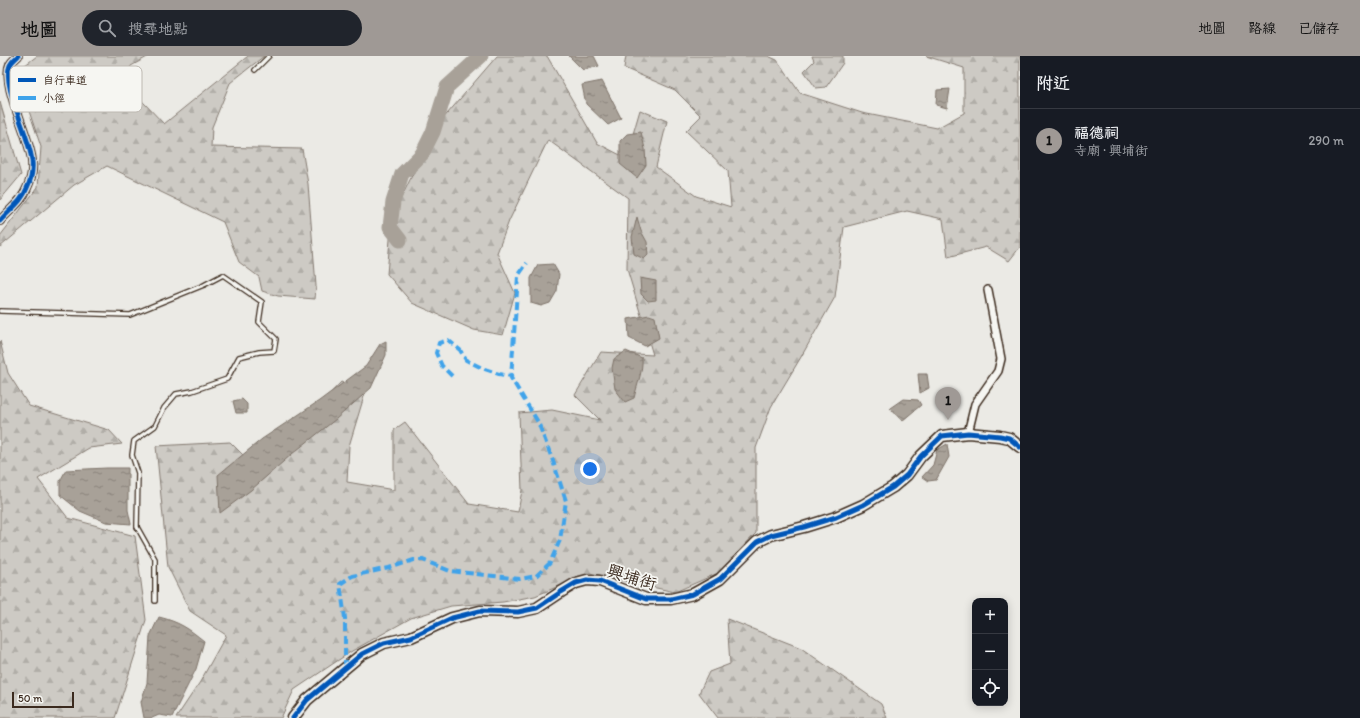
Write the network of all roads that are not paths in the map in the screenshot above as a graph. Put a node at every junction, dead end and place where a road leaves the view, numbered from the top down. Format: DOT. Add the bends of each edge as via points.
graph roads {
  1 [pos="18,56"];
  2 [pos="269,56"];
  3 [pos="255,70"];
  4 [pos="10,90"];
  5 [pos="18,112"];
  6 [pos="0,221"];
  7 [pos="988,290"];
  8 [pos="0,311"];
  9 [pos="968,433"];
  10 [pos="1020,447"];
  11 [pos="155,601"];
  12 [pos="293,718"];
  1 -- 4 [label="street" via="10,64"];
  2 -- 3 [label="lane"];
  5 -- 6 [label="street" via="32,154 32,169 28,188 22,198"];
  7 -- 9 [label="street" via="1001,360 998,371 975,404"];
  8 -- 11 [label="lane" via="130,315 223,275 262,302 259,322 276,339 274,351 239,357 227,379 176,394 164,408 155,426 134,441 132,455 138,473 137,527 155,559"];
  9 -- 10 [label="street, 興埔街" via="1009,438"];
  9 -- 12 [label="street, 興埔街" via="942,436 898,483 863,505 757,542 720,579 693,594 671,599 646,599 600,581 587,580 576,583 537,608 518,612 480,611 452,618 411,637 384,643 362,654 307,700"];
}
